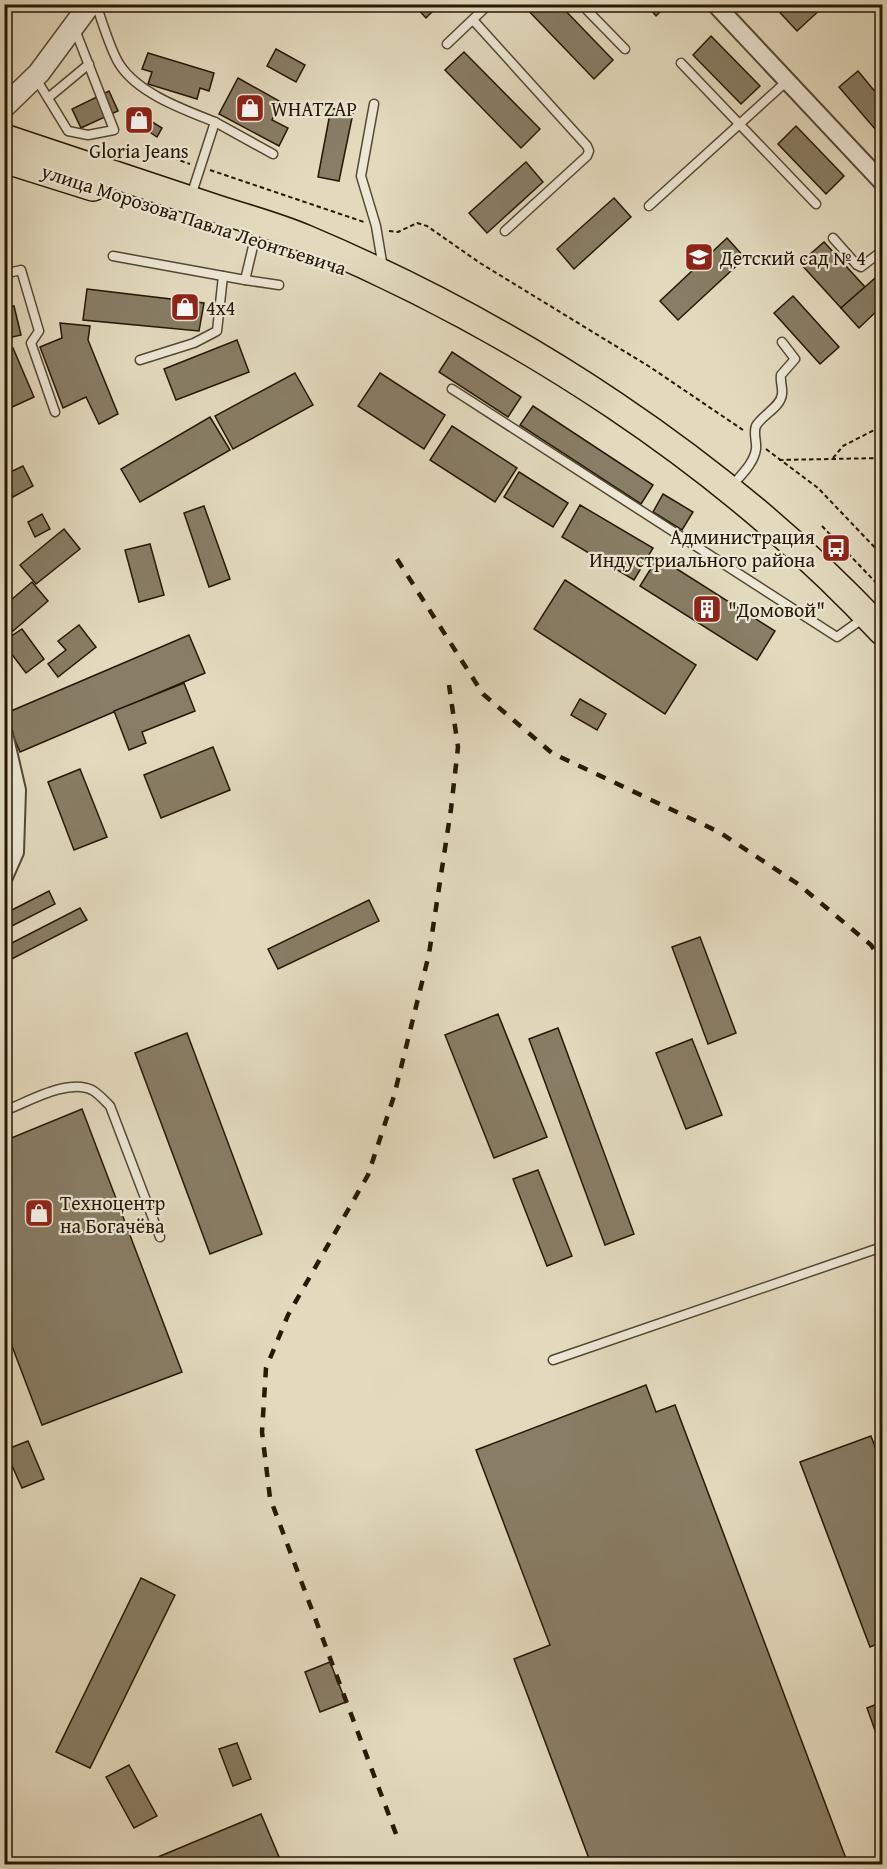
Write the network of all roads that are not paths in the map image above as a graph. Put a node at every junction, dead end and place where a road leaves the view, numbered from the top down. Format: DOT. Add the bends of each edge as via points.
graph roads {
  1 [pos="90,4"];
  2 [pos="96,4"];
  3 [pos="489,4"];
  4 [pos="581,4"];
  5 [pos="715,4"];
  6 [pos="473,20"];
  7 [pos="74,26"];
  8 [pos="447,44"];
  9 [pos="625,49"];
  10 [pos="681,63"];
  11 [pos="89,64"];
  12 [pos="35,77"];
  13 [pos="787,81"];
  14 [pos="48,98"];
  15 [pos="374,105"];
  16 [pos="4,107"];
  17 [pos="215,122"];
  18 [pos="739,125"];
  19 [pos="4,138"];
  20 [pos="273,154"];
  21 [pos="4,159"];
  22 [pos="882,182"];
  23 [pos="190,200"];
  24 [pos="816,204"];
  25 [pos="649,206"];
  26 [pos="505,231"];
  27 [pos="255,238"];
  28 [pos="833,238"];
  29 [pos="882,251"];
  30 [pos="113,256"];
  31 [pos="4,274"];
  32 [pos="384,274"];
  33 [pos="224,276"];
  34 [pos="245,280"];
  35 [pos="279,285"];
  36 [pos="782,342"];
  37 [pos="140,360"];
  38 [pos="452,388"];
  39 [pos="55,412"];
  40 [pos="730,488"];
  41 [pos="875,623"];
  42 [pos="4,734"];
  43 [pos="4,878"];
  44 [pos="4,1111"];
  45 [pos="160,1237"];
  46 [pos="882,1247"];
  47 [pos="553,1360"];
  1 -- 7 [label="street"];
  2 -- 17 [label="lane" via="120,65 142,88"];
  3 -- 6 [label="lane"];
  4 -- 9 [label="lane"];
  5 -- 13 [label="street"];
  6 -- 8 [label="lane"];
  6 -- 26 [label="lane" via="589,151"];
  7 -- 11 [label="lane"];
  7 -- 12 [label="street"];
  10 -- 18 [label="lane"];
  11 -- 14 [label="lane"];
  11 -- 14 [label="lane" via="114,130 88,135 68,131"];
  12 -- 14 [label="lane"];
  12 -- 16 [label="street"];
  13 -- 18 [label="lane"];
  13 -- 22 [label="street"];
  15 -- 32 [label="lane" via="361,176 376,226"];
  17 -- 20 [label="lane"];
  17 -- 23 [label="lane"];
  18 -- 24 [label="lane"];
  18 -- 25 [label="lane"];
  19 -- 23 [label="main road, улица Морозова Павла Леонтьевича"];
  21 -- 27 [label="main road, улица Морозова Павла Леонтьевича"];
  23 -- 32 [label="main road, улица Морозова Павла Леонтьевича" via="304,238"];
  27 -- 32 [label="main road, улица Морозова Павла Леонтьевича" via="348,269"];
  27 -- 34 [label="lane"];
  28 -- 29 [label="lane" via="861,267"];
  30 -- 33 [label="lane"];
  31 -- 39 [label="lane" via="21,270 39,331 31,343"];
  32 -- 40 [label="main road, улица Морозова Павла Леонтьевича" via="499,334 619,408"];
  33 -- 34 [label="lane"];
  33 -- 37 [label="lane" via="217,331 194,343"];
  34 -- 35 [label="lane"];
  36 -- 40 [label="lane" via="795,359 781,375 780,401 757,424 756,452"];
  38 -- 41 [label="lane" via="837,637"];
  40 -- 41 [label="main road, улица Морозова Павла Леонтьевича" via="800,548"];
  42 -- 43 [label="street" via="17,790 15,852"];
  44 -- 45 [label="lane" via="64,1087 90,1089 100,1096 110,1106"];
  46 -- 47 [label="lane"];
}
